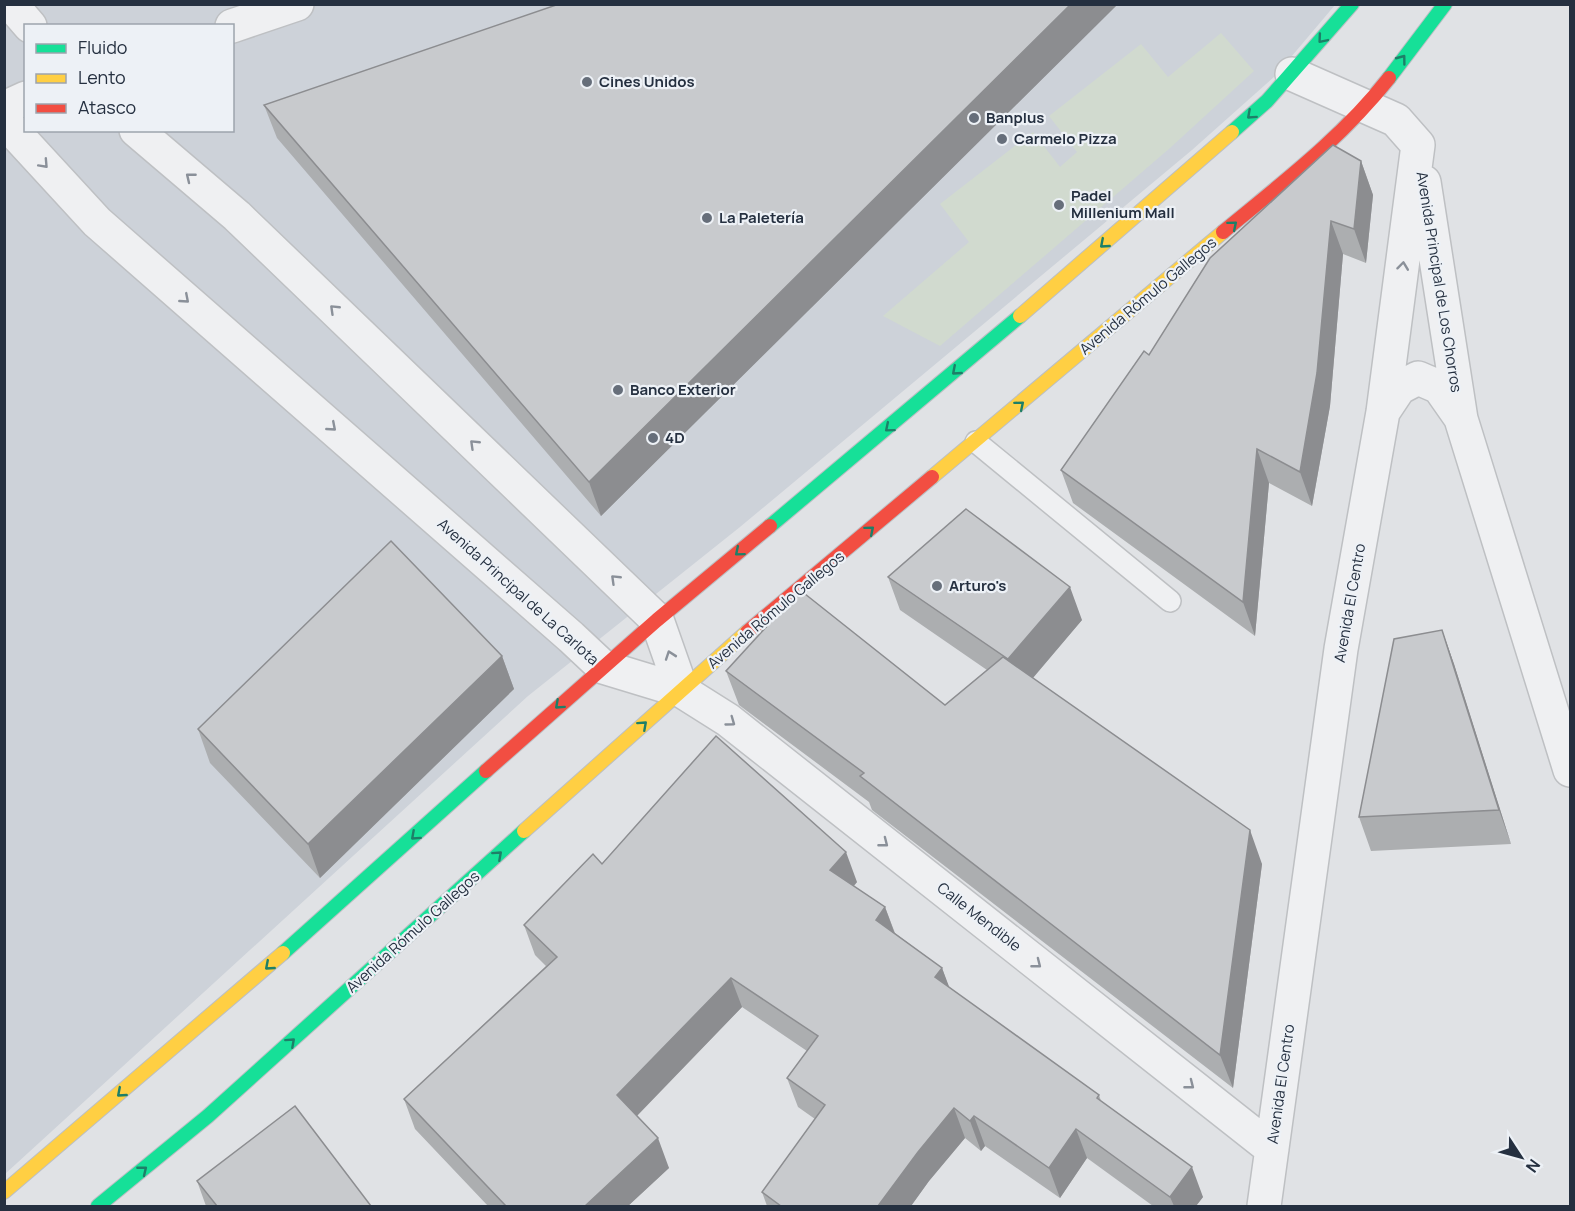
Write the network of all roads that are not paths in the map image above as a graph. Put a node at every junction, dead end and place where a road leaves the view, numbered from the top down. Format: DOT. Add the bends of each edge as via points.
graph roads {
  1 [pos="11,4"];
  2 [pos="297,4"];
  3 [pos="1352,4"];
  4 [pos="1444,4"];
  5 [pos="28,24"];
  6 [pos="234,25"];
  7 [pos="1292,74"];
  8 [pos="24,99"];
  9 [pos="1367,106"];
  10 [pos="4,108"];
  11 [pos="4,121"];
  12 [pos="138,132"];
  13 [pos="1418,145"];
  14 [pos="1444,313"];
  15 [pos="1395,324"];
  16 [pos="1383,412"];
  17 [pos="1461,419"];
  18 [pos="976,442"];
  19 [pos="1170,601"];
  20 [pos="657,620"];
  21 [pos="603,667"];
  22 [pos="1540,671"];
  23 [pos="1570,688"];
  24 [pos="682,691"];
  25 [pos="1570,770"];
  26 [pos="1272,1149"];
  27 [pos="4,1192"];
  28 [pos="98,1206"];
  29 [pos="1264,1206"];
  1 -- 5 [label="street"];
  2 -- 6 [label="street"];
  3 -- 7 [label="main road, one-way"];
  9 -- 4 [label="main road, Avenida Rómulo Gallegos, one-way"];
  7 -- 9 [label="street"];
  7 -- 20 [label="main road, one-way" via="1186,173 934,390"];
  8 -- 10 [label="street"];
  9 -- 13 [label="street" via="1396,120"];
  18 -- 9 [label="main road, Avenida Rómulo Gallegos, one-way" via="1325,147"];
  11 -- 21 [label="street, Avenida Principal de La Carlota, one-way" via="97,222"];
  20 -- 12 [label="street, one-way" via="237,216"];
  13 -- 14 [label="street, Avenida Principal de Los Chorros"];
  15 -- 13 [label="street, Avenida El Centro, one-way"];
  14 -- 15 [label="street" via="1420,307"];
  14 -- 17 [label="street, Avenida Principal de Los Chorros"];
  15 -- 16 [label="street, Avenida El Centro"];
  16 -- 17 [label="street, Avenida Principal de Los Chorros" via="1399,388 1418,378 1439,387"];
  16 -- 26 [label="street, Avenida El Centro" via="1341,649"];
  17 -- 22 [label="street, Avenida Principal de Los Chorros"];
  18 -- 19 [label="lane"];
  24 -- 18 [label="main road, Avenida Rómulo Gallegos, one-way"];
  20 -- 21 [label="main road"];
  24 -- 20 [label="street, one-way"];
  21 -- 24 [label="street, Avenida Principal de La Carlota"];
  21 -- 27 [label="main road, one-way" via="330,913"];
  22 -- 23 [label="street"];
  22 -- 25 [label="street, Avenida Principal de Los Chorros"];
  24 -- 26 [label="street, Calle Mendible, one-way" via="728,720"];
  28 -- 24 [label="main road, Avenida Rómulo Gallegos, one-way" via="208,1116"];
  26 -- 29 [label="street, Avenida El Centro"];
}
